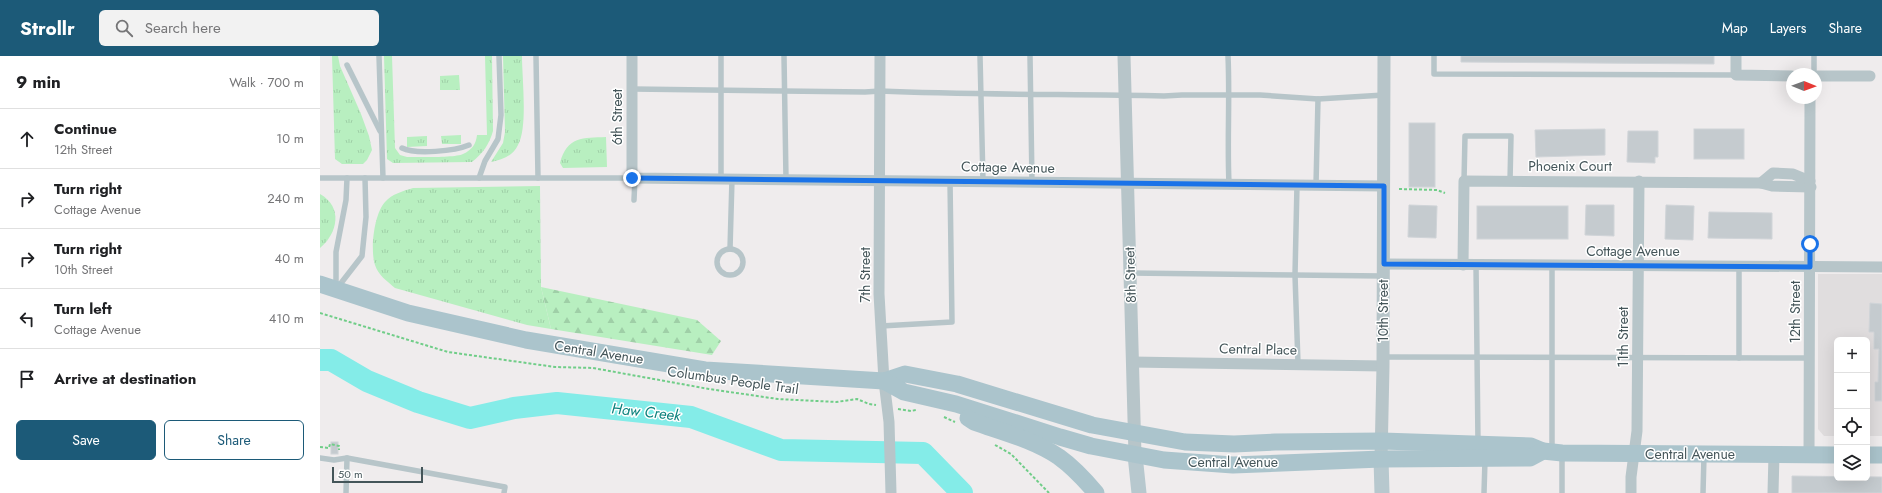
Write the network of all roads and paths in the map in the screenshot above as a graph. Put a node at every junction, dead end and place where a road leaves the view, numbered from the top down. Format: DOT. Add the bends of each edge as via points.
graph roads {
  1 [pos="379,56"];
  2 [pos="499,56"];
  3 [pos="536,56"];
  4 [pos="632,56"];
  5 [pos="721,56"];
  6 [pos="784,56"];
  7 [pos="880,56"];
  8 [pos="980,56"];
  9 [pos="1030,56"];
  10 [pos="1124,56"];
  11 [pos="1228,56"];
  12 [pos="1384,56"];
  13 [pos="1434,56"];
  14 [pos="1736,56"];
  15 [pos="1814,56"];
  16 [pos="347,65"];
  17 [pos="1814,68"];
  18 [pos="1736,75"];
  19 [pos="1786,76"];
  20 [pos="1822,76"];
  21 [pos="1870,76"];
  22 [pos="632,89"];
  23 [pos="721,90"];
  24 [pos="785,90"];
  25 [pos="880,91"];
  26 [pos="1031,93"];
  27 [pos="981,94"];
  28 [pos="1125,95"];
  29 [pos="1230,95"];
  30 [pos="1384,95"];
  31 [pos="1318,99"];
  32 [pos="1810,104"];
  33 [pos="381,134"];
  34 [pos="469,145"];
  35 [pos="402,148"];
  36 [pos="633,177"];
  37 [pos="320,178"];
  38 [pos="347,178"];
  39 [pos="365,178"];
  40 [pos="383,178"];
  41 [pos="479,178"];
  42 [pos="538,178"];
  43 [pos="726,178"];
  44 [pos="786,179"];
  45 [pos="881,180"];
  46 [pos="950,181"];
  47 [pos="983,181"];
  48 [pos="1464,181"];
  49 [pos="1510,181"];
  50 [pos="1032,182"];
  51 [pos="1639,182"];
  52 [pos="1127,183"];
  53 [pos="1229,184"];
  54 [pos="1810,184"];
  55 [pos="1297,185"];
  56 [pos="1316,185"];
  57 [pos="1384,186"];
  58 [pos="1399,189"];
  59 [pos="1444,193"];
  60 [pos="634,200"];
  61 [pos="730,249"];
  62 [pos="1463,265"];
  63 [pos="1476,265"];
  64 [pos="1552,266"];
  65 [pos="1639,266"];
  66 [pos="1739,267"];
  67 [pos="1810,267"];
  68 [pos="1882,267"];
  69 [pos="1384,270"];
  70 [pos="1130,274"];
  71 [pos="1296,275"];
  72 [pos="328,287"];
  73 [pos="320,313"];
  74 [pos="881,326"];
  75 [pos="1478,357"];
  76 [pos="1552,357"];
  77 [pos="1638,358"];
  78 [pos="1739,358"];
  79 [pos="1810,358"];
  80 [pos="1132,362"];
  81 [pos="1383,362"];
  82 [pos="1298,364"];
  83 [pos="884,381"];
  84 [pos="956,404"];
  85 [pos="887,406"];
  86 [pos="919,409"];
  87 [pos="939,415"];
  88 [pos="960,425"];
  89 [pos="1134,434"];
  90 [pos="1382,441"];
  91 [pos="992,443"];
  92 [pos="320,447"];
  93 [pos="1482,451"];
  94 [pos="1552,452"];
  95 [pos="1634,454"];
  96 [pos="1704,454"];
  97 [pos="1774,454"];
  98 [pos="1809,455"];
  99 [pos="1834,455"];
  100 [pos="1870,455"];
  101 [pos="1882,455"];
  102 [pos="1135,456"];
  103 [pos="320,458"];
  104 [pos="347,458"];
  105 [pos="1381,459"];
  106 [pos="346,493"];
  107 [pos="504,493"];
  108 [pos="891,493"];
  109 [pos="1049,493"];
  110 [pos="1096,493"];
  111 [pos="1139,493"];
  112 [pos="1382,493"];
  113 [pos="1484,493"];
  114 [pos="1562,493"];
  115 [pos="1631,493"];
  116 [pos="1703,493"];
  117 [pos="1773,493"];
  1 -- 33 [label="lane"];
  2 -- 41 [label="lane" via="501,115 498,139 485,161"];
  3 -- 42 [label="lane"];
  4 -- 22 [label="street, 6th Street"];
  5 -- 23 [label="lane"];
  6 -- 24 [label="lane"];
  7 -- 25 [label="street, 7th Street"];
  8 -- 27 [label="lane"];
  9 -- 26 [label="lane"];
  10 -- 28 [label="street, 8th Street"];
  11 -- 29 [label="lane"];
  12 -- 30 [label="street, 10th Street"];
  13 -- 18 [label="lane" via="1434,74"];
  14 -- 18 [label="street"];
  15 -- 17 [label="lane"];
  16 -- 33 [label="lane"];
  18 -- 19 [label="street"];
  20 -- 21 [label="street"];
  22 -- 23 [label="lane"];
  22 -- 36 [label="street, 6th Street"];
  23 -- 24 [label="lane"];
  23 -- 43 [label="lane"];
  24 -- 25 [label="lane"];
  24 -- 44 [label="lane"];
  25 -- 27 [label="lane"];
  25 -- 45 [label="street, 7th Street"];
  26 -- 27 [label="lane"];
  26 -- 28 [label="lane"];
  26 -- 50 [label="lane"];
  27 -- 47 [label="lane"];
  28 -- 29 [label="lane"];
  28 -- 52 [label="street, 8th Street"];
  29 -- 31 [label="lane"];
  29 -- 53 [label="lane" via="1227,139"];
  30 -- 31 [label="lane"];
  30 -- 57 [label="street, 10th Street"];
  31 -- 56 [label="lane"];
  32 -- 54 [label="street, 12th Street"];
  33 -- 40 [label="lane"];
  34 -- 35 [label="lane" via="459,150 408,151"];
  36 -- 42 [label="lane"];
  36 -- 43 [label="street, Cottage Avenue"];
  36 -- 60 [label="lane"];
  37 -- 38 [label="lane"];
  38 -- 39 [label="lane"];
  38 -- 72 [label="lane" via="346,200"];
  39 -- 40 [label="lane"];
  39 -- 72 [label="lane" via="366,217 362,256"];
  40 -- 41 [label="lane"];
  41 -- 42 [label="lane"];
  43 -- 44 [label="street, Cottage Avenue"];
  43 -- 61 [label="lane"];
  44 -- 45 [label="street, Cottage Avenue"];
  45 -- 46 [label="street, Cottage Avenue"];
  45 -- 74 [label="street, 7th Street"];
  46 -- 47 [label="street, Cottage Avenue"];
  46 -- 74 [label="lane" via="952,322"];
  47 -- 50 [label="street, Cottage Avenue"];
  48 -- 49 [label="street, Phoenix Court"];
  48 -- 49 [label="lane" via="1466,136 1511,136"];
  48 -- 62 [label="street"];
  49 -- 51 [label="street, Phoenix Court"];
  50 -- 52 [label="street, Cottage Avenue"];
  51 -- 54 [label="street, Phoenix Court" via="1761,183 1773,173 1793,174"];
  51 -- 65 [label="street, 11th Street"];
  52 -- 53 [label="street, Cottage Avenue"];
  52 -- 70 [label="street, 8th Street"];
  53 -- 55 [label="street, Cottage Avenue"];
  54 -- 67 [label="street, 12th Street"];
  55 -- 56 [label="street, Cottage Avenue"];
  55 -- 71 [label="lane"];
  56 -- 57 [label="street, Cottage Avenue"];
  57 -- 69 [label="street, 10th Street"];
  58 -- 59 [label="path" via="1437,190"];
  61 -- 61 [label="lane" via="738,252 743,260 739,272 730,276 722,274 716,263 719,255"];
  62 -- 63 [label="street, Cottage Avenue"];
  62 -- 69 [label="street, Cottage Avenue"];
  63 -- 64 [label="street, Cottage Avenue"];
  63 -- 75 [label="lane"];
  64 -- 65 [label="street, Cottage Avenue"];
  64 -- 76 [label="lane"];
  65 -- 66 [label="street, Cottage Avenue"];
  65 -- 77 [label="street, 11th Street"];
  66 -- 67 [label="street, Cottage Avenue"];
  66 -- 78 [label="lane"];
  67 -- 68 [label="street, Cottage Avenue"];
  67 -- 79 [label="street, 12th Street"];
  69 -- 71 [label="lane"];
  69 -- 81 [label="street, 10th Street"];
  70 -- 71 [label="lane"];
  70 -- 80 [label="street, 8th Street"];
  71 -- 82 [label="lane"];
  72 -- 83 [label="main road, Central Avenue" via="408,313 526,340 705,370"];
  73 -- 85 [label="path, Columbus People Trail" via="448,352 555,368 593,368 778,399 836,402 857,399 869,404"];
  74 -- 83 [label="street, 7th Street"];
  75 -- 76 [label="lane"];
  75 -- 81 [label="lane"];
  75 -- 93 [label="lane"];
  76 -- 77 [label="lane"];
  76 -- 94 [label="lane"];
  77 -- 78 [label="lane"];
  77 -- 95 [label="street, 11th Street" via="1637,431"];
  78 -- 79 [label="lane"];
  79 -- 98 [label="street, 12th Street"];
  80 -- 82 [label="street, Central Place"];
  80 -- 89 [label="street, 8th Street"];
  81 -- 82 [label="street, Central Place"];
  81 -- 90 [label="street, 10th Street"];
  83 -- 84 [label="main road, Central Avenue" via="904,392"];
  83 -- 85 [label="street, 7th Street"];
  83 -- 89 [label="main road, Central Avenue" via="905,374 957,384 1061,417"];
  84 -- 102 [label="main road, Central Avenue" via="1060,437"];
  84 -- 110 [label="main road" via="974,422 1029,441 1058,456 1083,477"];
  85 -- 86 [label="path, Columbus People Trail" via="911,411"];
  85 -- 108 [label="street, 7th Street"];
  87 -- 88 [label="path"];
  89 -- 90 [label="main road, Central Avenue" via="1165,440 1215,444"];
  89 -- 102 [label="street, 8th Street"];
  90 -- 93 [label="main road, Central Avenue"];
  90 -- 105 [label="street, 10th Street"];
  91 -- 109 [label="path" via="1011,454"];
  92 -- 104 [label="path" via="329,448 330,444 339,446 339,456"];
  93 -- 94 [label="main road, Central Avenue" via="1530,458"];
  93 -- 105 [label="main road, Central Avenue"];
  93 -- 113 [label="lane"];
  94 -- 95 [label="main road, Central Avenue"];
  94 -- 114 [label="lane"];
  95 -- 96 [label="main road, Central Avenue"];
  95 -- 115 [label="street, 11th Street"];
  96 -- 97 [label="main road, Central Avenue"];
  96 -- 116 [label="lane"];
  97 -- 98 [label="main road, Central Avenue"];
  97 -- 117 [label="street"];
  98 -- 99 [label="main road, Central Avenue"];
  100 -- 101 [label="main road"];
  102 -- 105 [label="main road, Central Avenue" via="1184,463 1232,465"];
  102 -- 111 [label="main road, 8th Street"];
  103 -- 104 [label="lane"];
  104 -- 106 [label="lane"];
  104 -- 107 [label="lane" via="505,487"];
  105 -- 112 [label="main road, 10th Street"];
}
